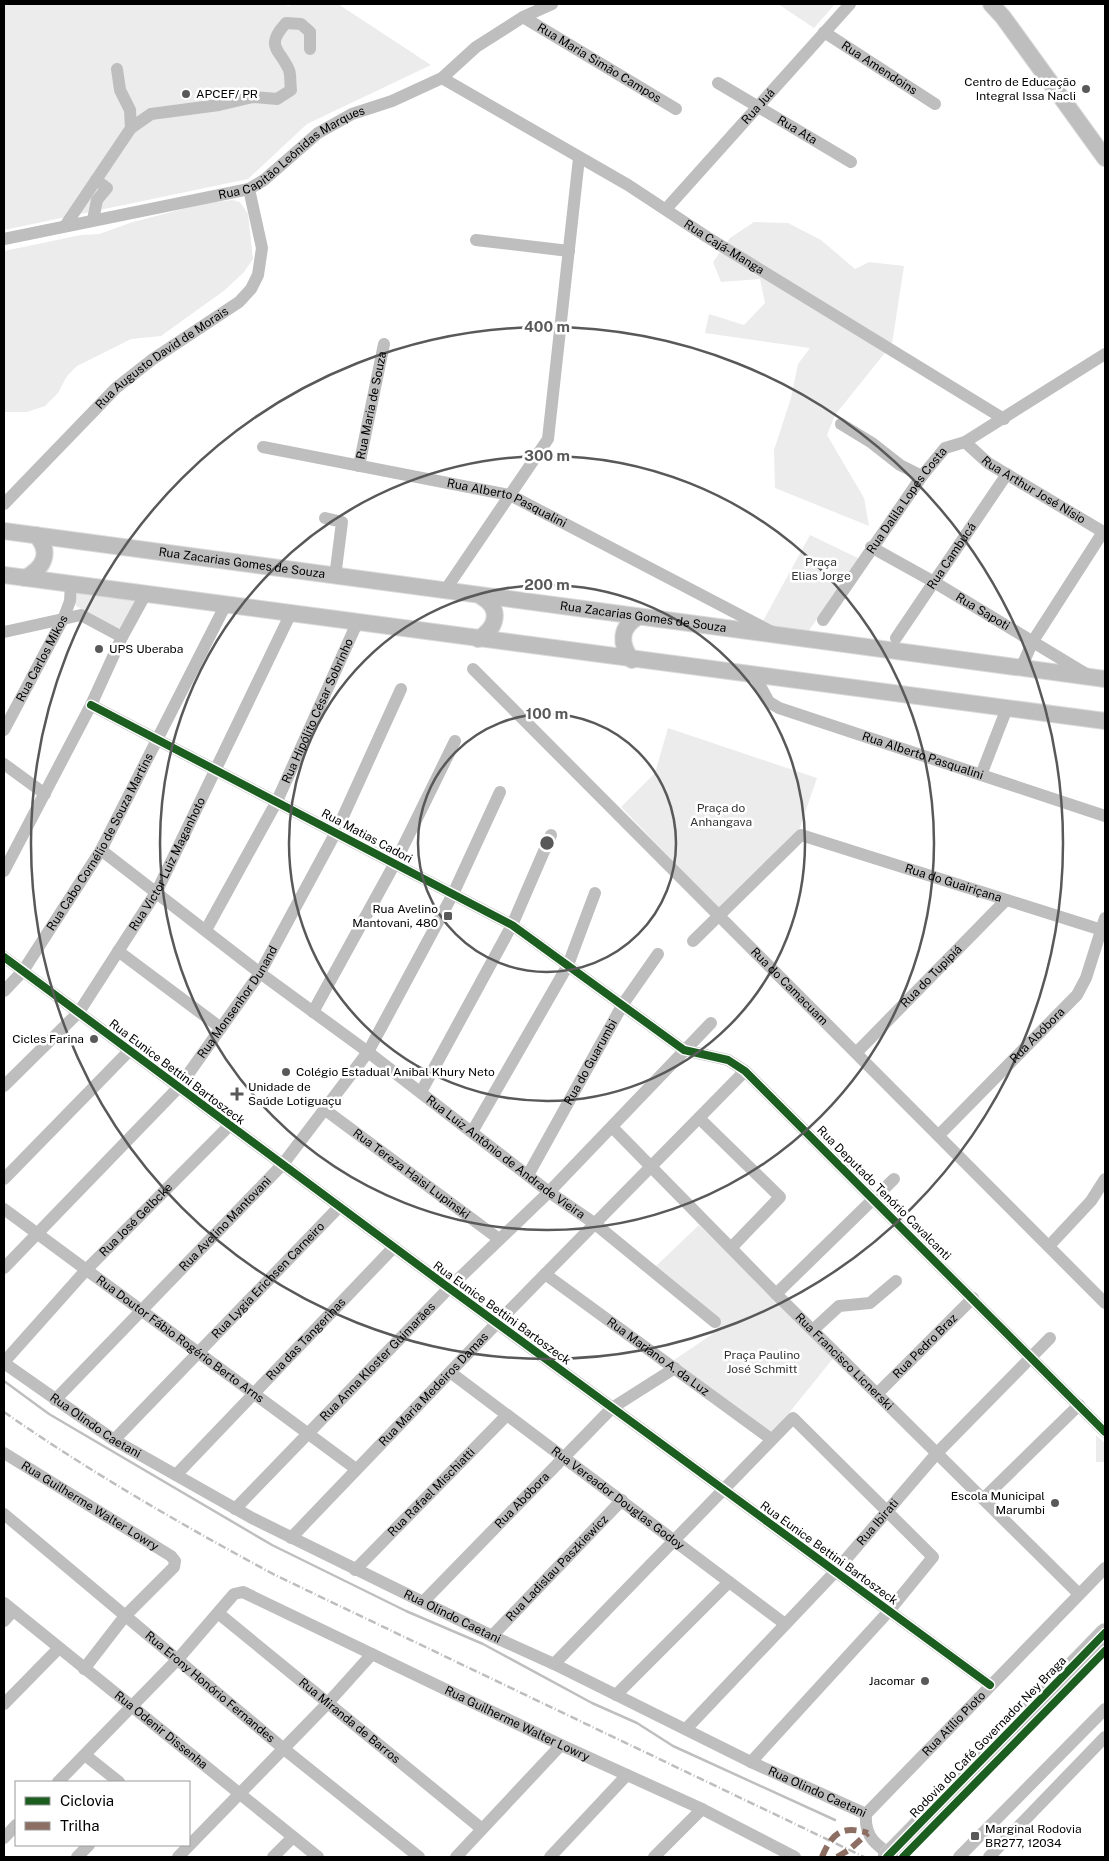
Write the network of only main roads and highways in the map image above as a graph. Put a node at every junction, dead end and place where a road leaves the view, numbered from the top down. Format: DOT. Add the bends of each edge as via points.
graph roads {
  1 [pos="991,4"];
  2 [pos="1105,158"];
  3 [pos="4,531"];
  4 [pos="36,535"];
  5 [pos="4,576"];
  6 [pos="25,578"];
  7 [pos="482,596"];
  8 [pos="638,616"];
  9 [pos="478,639"];
  10 [pos="632,660"];
  11 [pos="1100,678"];
  12 [pos="1105,721"];
  13 [pos="1105,1632"];
  14 [pos="1105,1651"];
  15 [pos="902,1853"];
  16 [pos="887,1857"];
  1 -- 2 [label="main road"];
  3 -- 4 [label="main road, Rua Zacarias Gomes de Souza"];
  4 -- 6 [label="main road" via="46,554 36,573"];
  4 -- 7 [label="main road, Rua Zacarias Gomes de Souza"];
  5 -- 6 [label="main road"];
  6 -- 9 [label="main road"];
  7 -- 8 [label="main road, Rua Zacarias Gomes de Souza"];
  7 -- 9 [label="main road" via="490,601 496,618 493,627"];
  8 -- 10 [label="main road" via="624,630 624,646"];
  8 -- 11 [label="main road, Rua Zacarias Gomes de Souza"];
  9 -- 10 [label="main road"];
  10 -- 12 [label="main road"];
  13 -- 15 [label="highway, Rodovia do Café Governador Ney Braga"];
  14 -- 15 [label="highway, Rodovia do Café Governador Ney Braga"];
  15 -- 16 [label="highway, Rodovia do Café Governador Ney Braga, bridge"];
}
